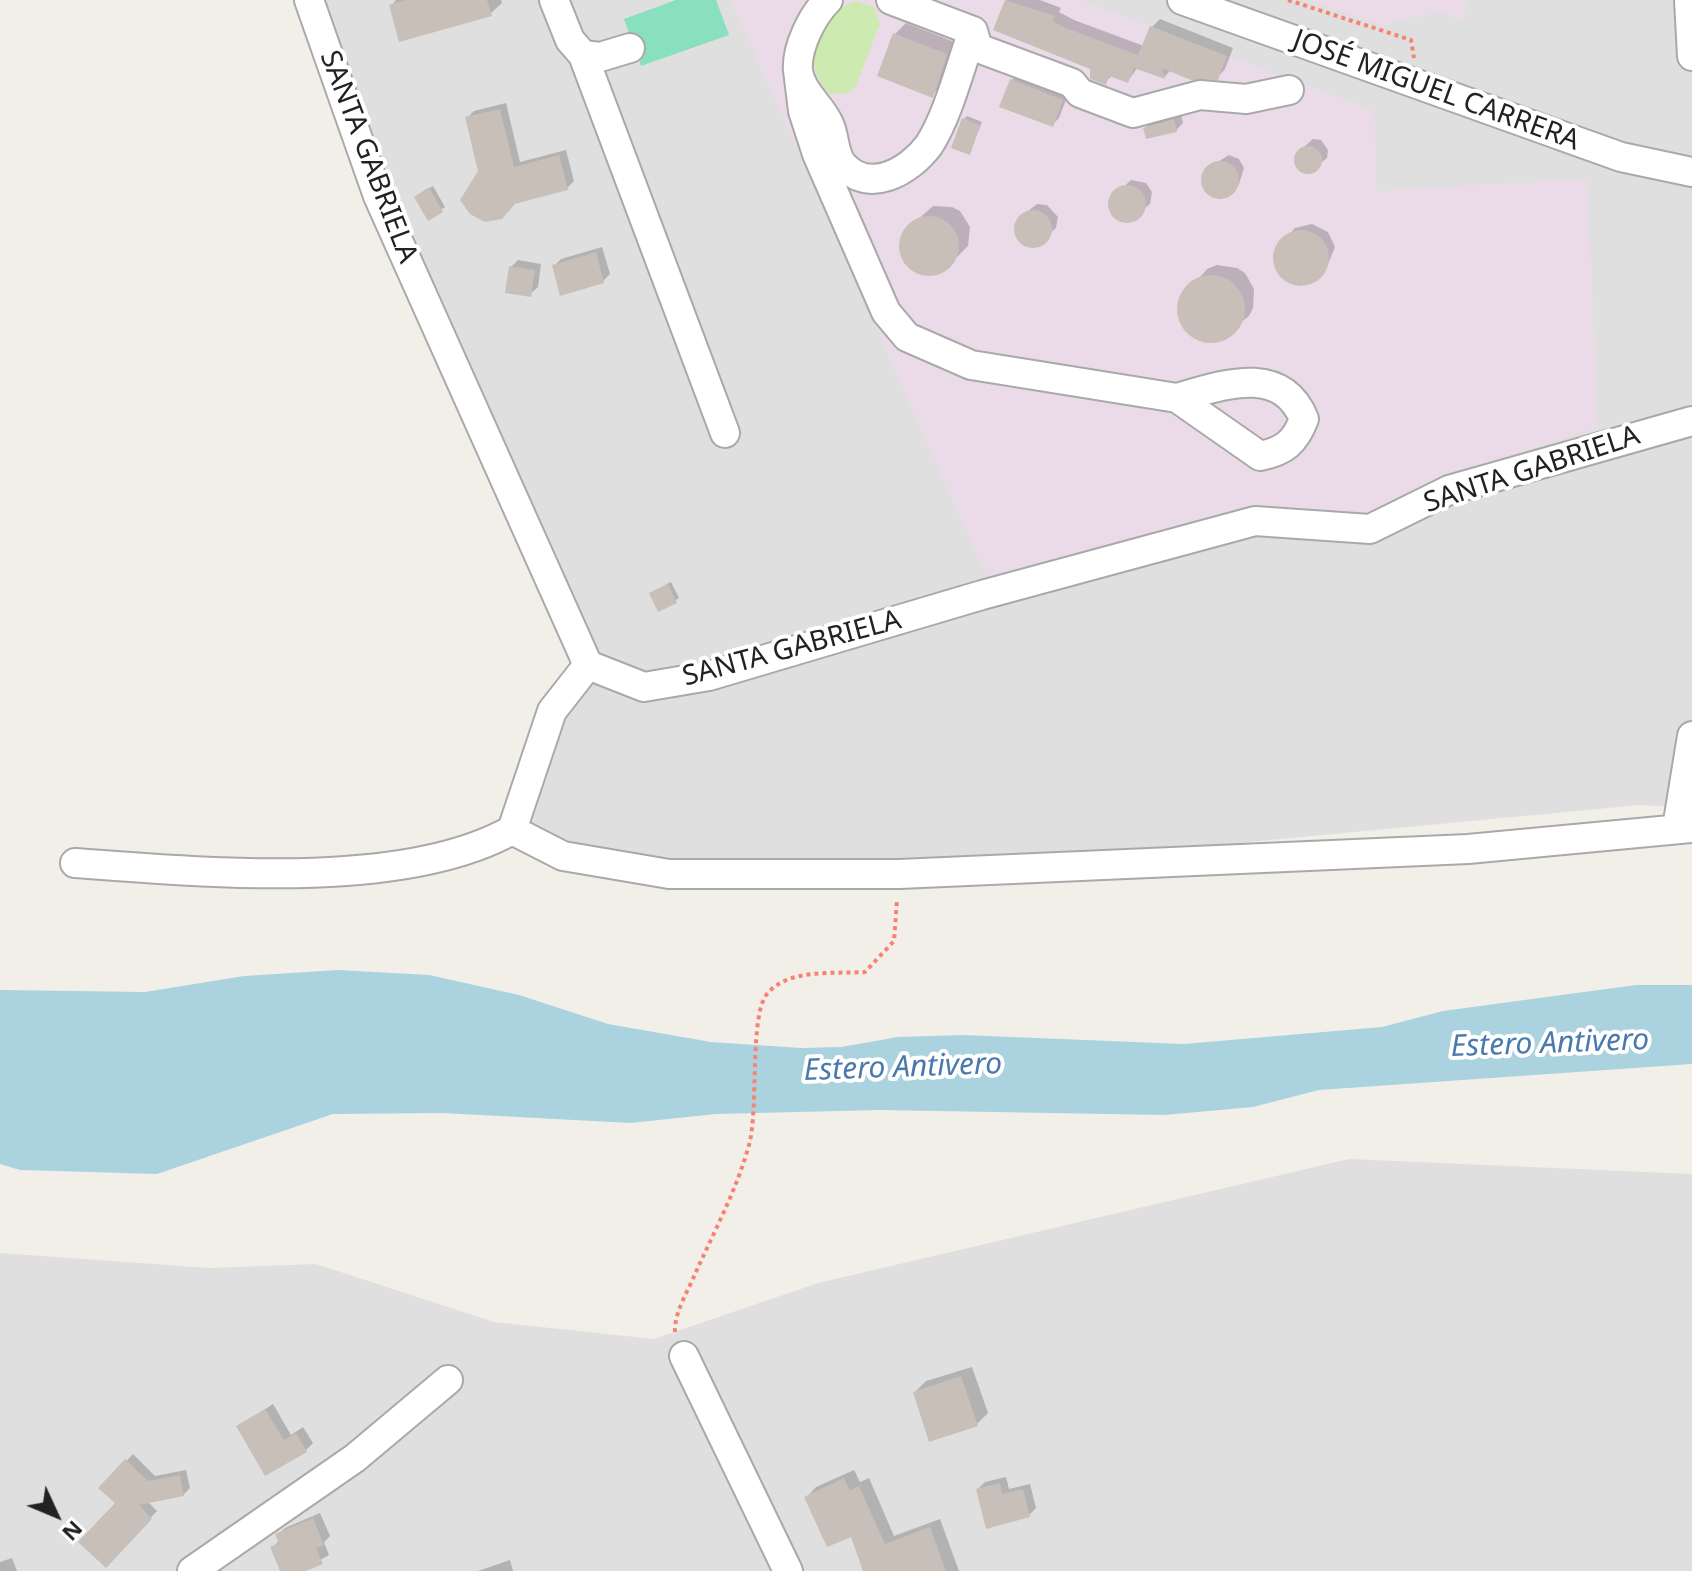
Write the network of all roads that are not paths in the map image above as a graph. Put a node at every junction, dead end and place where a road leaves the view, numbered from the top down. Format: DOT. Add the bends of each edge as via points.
graph roads {
  1 [pos="309,0"];
  2 [pos="554,0"];
  3 [pos="828,0"];
  4 [pos="891,0"];
  5 [pos="1182,0"];
  6 [pos="1689,0"];
  7 [pos="959,18"];
  8 [pos="630,48"];
  9 [pos="583,55"];
  10 [pos="1692,56"];
  11 [pos="798,70"];
  12 [pos="1289,90"];
  13 [pos="1692,172"];
  14 [pos="1177,398"];
  15 [pos="1692,421"];
  16 [pos="725,433"];
  17 [pos="588,665"];
  18 [pos="1692,736"];
  19 [pos="1685,828"];
  20 [pos="512,830"];
  21 [pos="75,863"];
  22 [pos="684,1356"];
  23 [pos="448,1380"];
  24 [pos="192,1571"];
  25 [pos="788,1571"];
  1 -- 17 [label="street, SANTA GABRIELA" via="378,196"];
  2 -- 9 [label="street" via="570,40"];
  3 -- 11 [label="street" via="811,23"];
  4 -- 7 [label="street"];
  5 -- 13 [label="street, JOSÉ MIGUEL CARRERA" via="1621,157"];
  6 -- 10 [label="street"];
  7 -- 11 [label="street" via="929,144 884,179 856,176 842,164 830,125"];
  7 -- 12 [label="street" via="978,48 1072,83 1080,93 1133,113 1200,95 1246,99"];
  8 -- 9 [label="street" via="600,57"];
  9 -- 16 [label="street"];
  11 -- 14 [label="street" via="803,111 817,154 886,312 907,337 971,365"];
  15 -- 17 [label="street, SANTA GABRIELA" via="1462,486 1370,529 1255,521 709,676 644,687"];
  17 -- 20 [label="street" via="552,711"];
  18 -- 19 [label="street"];
  19 -- 20 [label="street" via="1468,849 899,874 669,874 563,856"];
  20 -- 21 [label="street" via="483,846 355,872 178,871"];
  22 -- 25 [label="street"];
  23 -- 24 [label="street" via="355,1458"];
}
